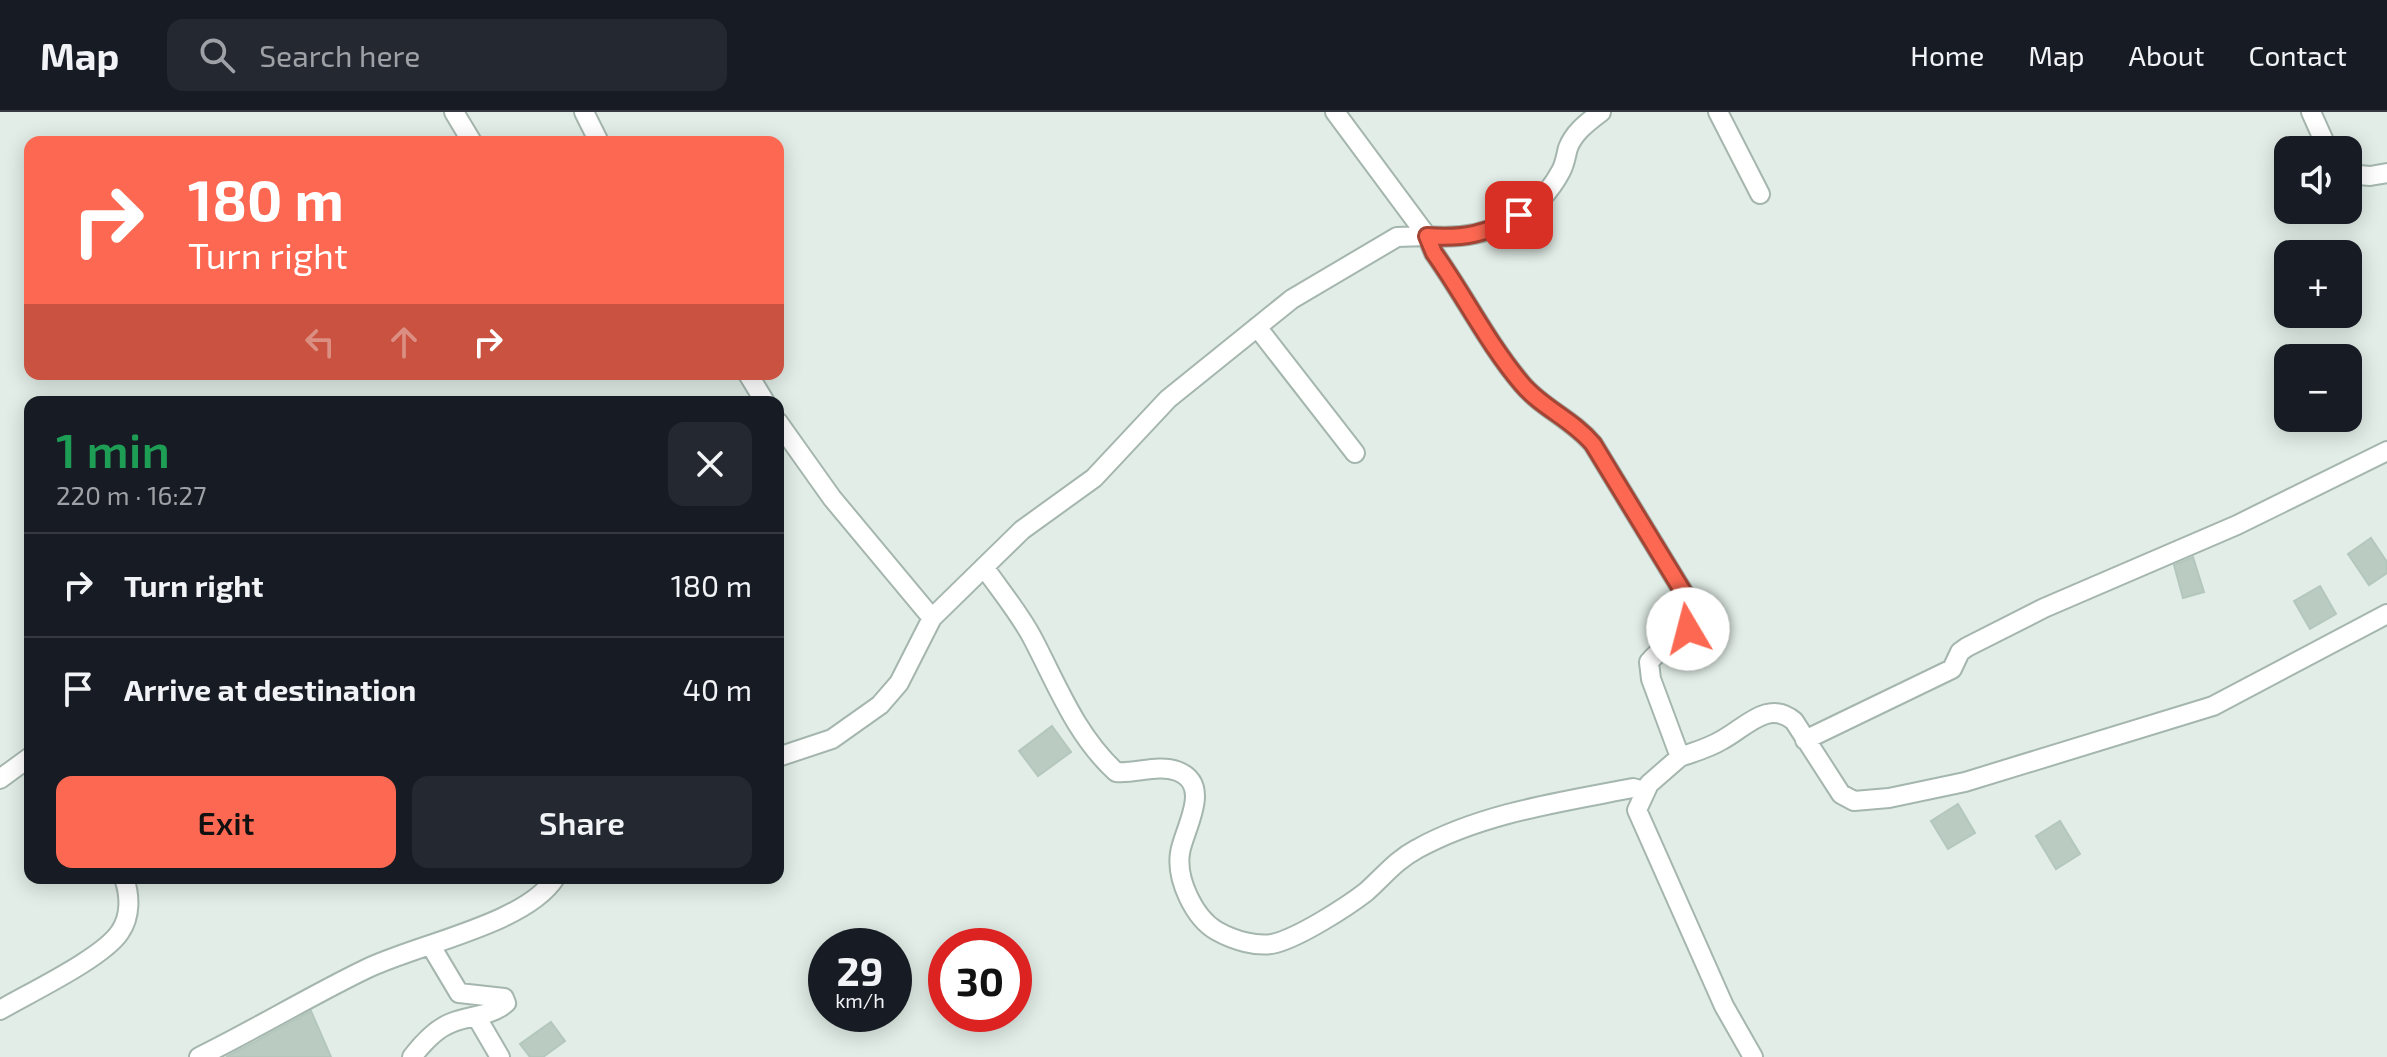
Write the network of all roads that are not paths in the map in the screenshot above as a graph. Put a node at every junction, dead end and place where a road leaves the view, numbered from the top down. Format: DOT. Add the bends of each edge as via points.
graph roads {
  1 [pos="454,112"];
  2 [pos="584,112"];
  3 [pos="1335,112"];
  4 [pos="1601,112"];
  5 [pos="1718,112"];
  6 [pos="2311,112"];
  7 [pos="468,136"];
  8 [pos="596,136"];
  9 [pos="2322,136"];
  10 [pos="2387,173"];
  11 [pos="2362,175"];
  12 [pos="1760,194"];
  13 [pos="1427,236"];
  14 [pos="1257,327"];
  15 [pos="784,430"];
  16 [pos="2387,451"];
  17 [pos="1355,453"];
  18 [pos="984,567"];
  19 [pos="2387,614"];
  20 [pos="932,618"];
  21 [pos="1805,740"];
  22 [pos="784,755"];
  23 [pos="1680,757"];
  24 [pos="24,761"];
  25 [pos="0,779"];
  26 [pos="1644,791"];
  27 [pos="125,884"];
  28 [pos="551,884"];
  29 [pos="431,946"];
  30 [pos="0,1010"];
  31 [pos="476,1016"];
  32 [pos="199,1057"];
  33 [pos="412,1057"];
  34 [pos="500,1057"];
  35 [pos="1753,1057"];
  1 -- 7 [label="street"];
  2 -- 8 [label="street"];
  3 -- 13 [label="street"];
  4 -- 13 [label="street" via="1575,135 1564,167 1534,207 1479,235"];
  5 -- 12 [label="street"];
  6 -- 9 [label="street"];
  10 -- 11 [label="street"];
  13 -- 14 [label="street" via="1397,237 1292,299"];
  13 -- 23 [label="street" via="1521,383 1551,411 1576,424 1593,444 1685,595 1692,618 1688,629 1649,662"];
  14 -- 17 [label="street"];
  14 -- 18 [label="street" via="1168,399 1094,478 1022,530"];
  15 -- 20 [label="street" via="832,498"];
  16 -- 21 [label="street" via="2237,525 2044,608 1967,647 1952,669"];
  18 -- 20 [label="street"];
  18 -- 26 [label="street" via="1032,636 1096,754 1116,772 1176,770 1186,778 1195,801 1180,849 1182,877 1197,913 1238,940 1272,944 1291,938 1365,892 1416,849 1450,834 1528,809 1633,788"];
  19 -- 21 [label="street" via="2213,706 1950,785 1854,801 1841,794"];
  20 -- 22 [label="street" via="899,683 880,705 832,739"];
  21 -- 23 [label="street" via="1785,713 1766,713"];
  23 -- 26 [label="street"];
  24 -- 25 [label="street"];
  26 -- 35 [label="street" via="1637,810 1640,821 1724,1006"];
  27 -- 30 [label="street" via="129,899 119,934 100,951"];
  28 -- 29 [label="street" via="520,911"];
  29 -- 31 [label="street" via="459,993 506,1001"];
  29 -- 32 [label="street" via="369,967"];
  31 -- 33 [label="street" via="450,1023"];
  31 -- 34 [label="street"];
}
